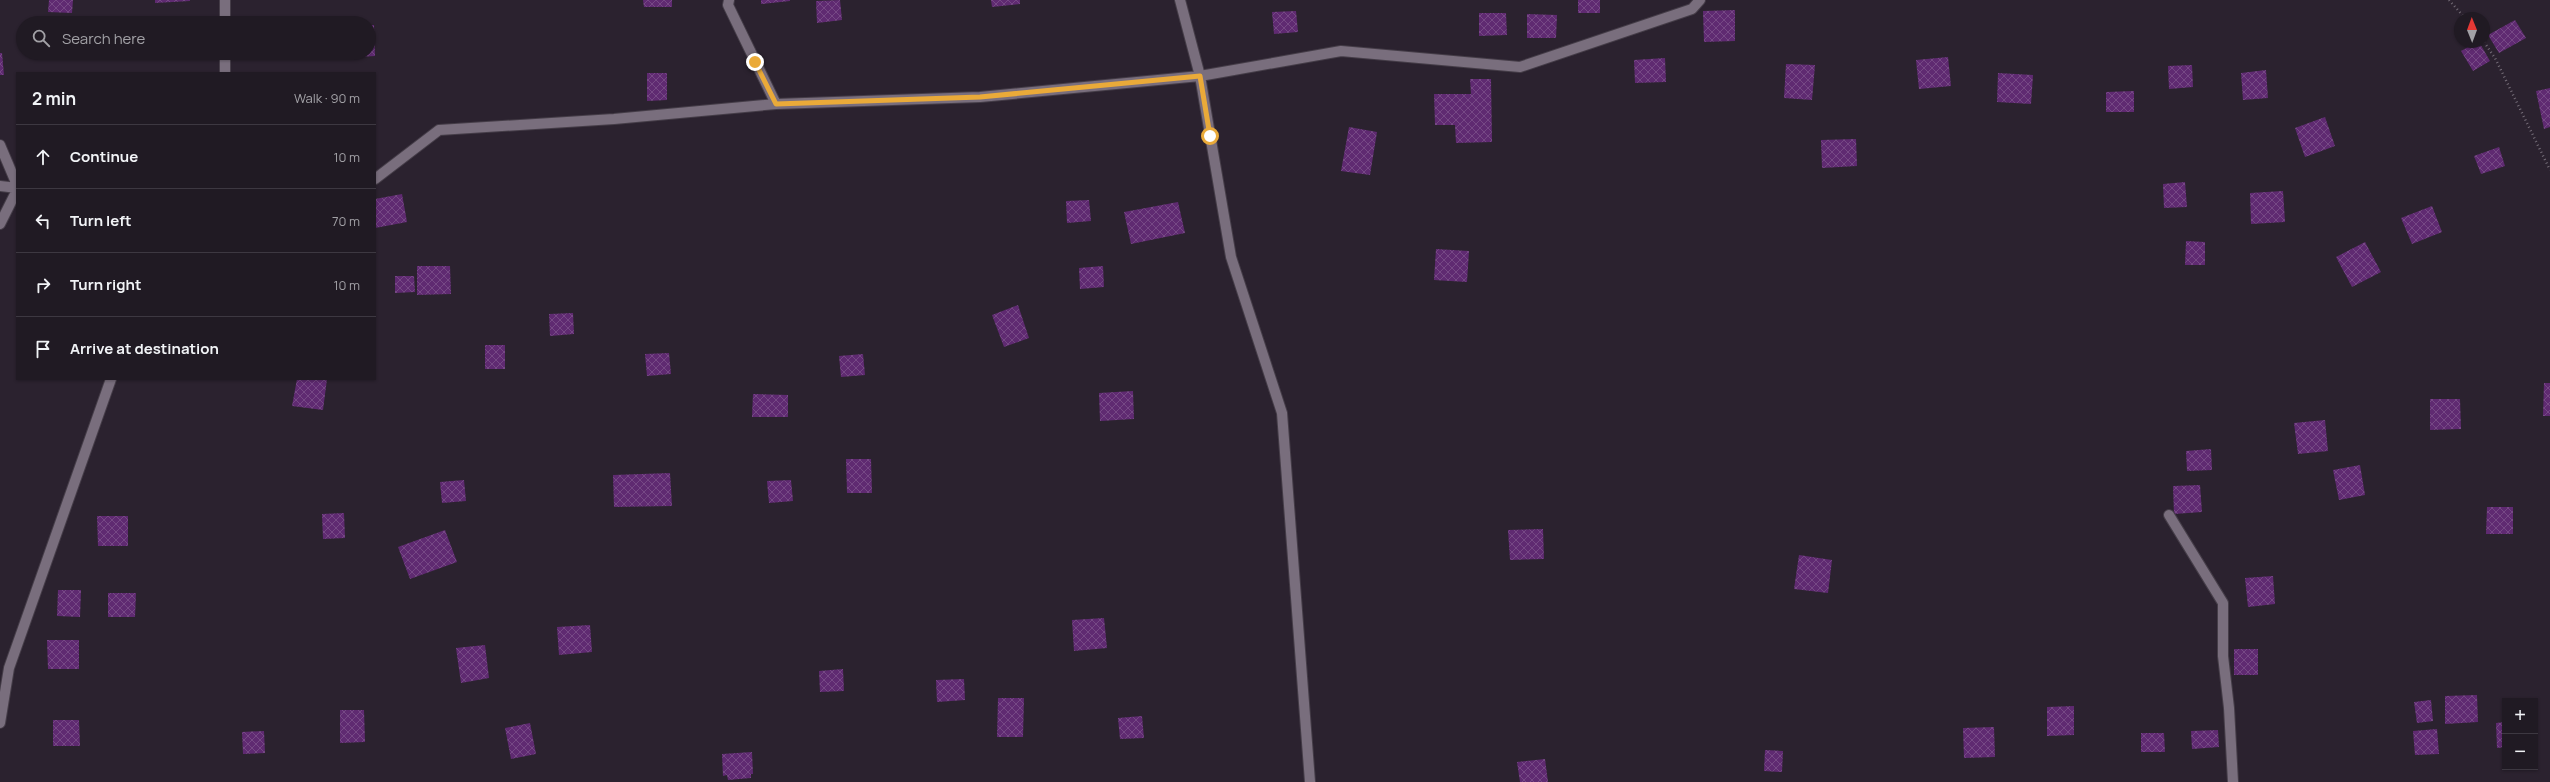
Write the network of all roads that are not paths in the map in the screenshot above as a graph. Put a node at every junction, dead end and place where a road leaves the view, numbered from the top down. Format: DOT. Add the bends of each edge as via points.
graph roads {
  1 [pos="225,0"];
  2 [pos="729,0"];
  3 [pos="1180,0"];
  4 [pos="1700,0"];
  5 [pos="225,16"];
  6 [pos="225,60"];
  7 [pos="225,72"];
  8 [pos="1200,76"];
  9 [pos="776,104"];
  10 [pos="0,145"];
  11 [pos="376,178"];
  12 [pos="16,185"];
  13 [pos="0,186"];
  14 [pos="16,188"];
  15 [pos="16,190"];
  16 [pos="0,224"];
  17 [pos="112,380"];
  18 [pos="2169,515"];
  19 [pos="0,724"];
  20 [pos="1310,782"];
  21 [pos="2233,782"];
  1 -- 5 [label="street"];
  2 -- 9 [label="street" via="728,5"];
  3 -- 8 [label="street"];
  4 -- 8 [label="street" via="1692,9 1520,67 1341,52"];
  6 -- 7 [label="street"];
  8 -- 9 [label="street" via="980,97"];
  8 -- 20 [label="street" via="1231,257 1282,413"];
  9 -- 11 [label="street" via="614,119 439,130"];
  10 -- 12 [label="street"];
  13 -- 14 [label="street"];
  15 -- 16 [label="street"];
  17 -- 19 [label="street" via="9,668"];
  18 -- 21 [label="street" via="2222,603 2223,656"];
}
